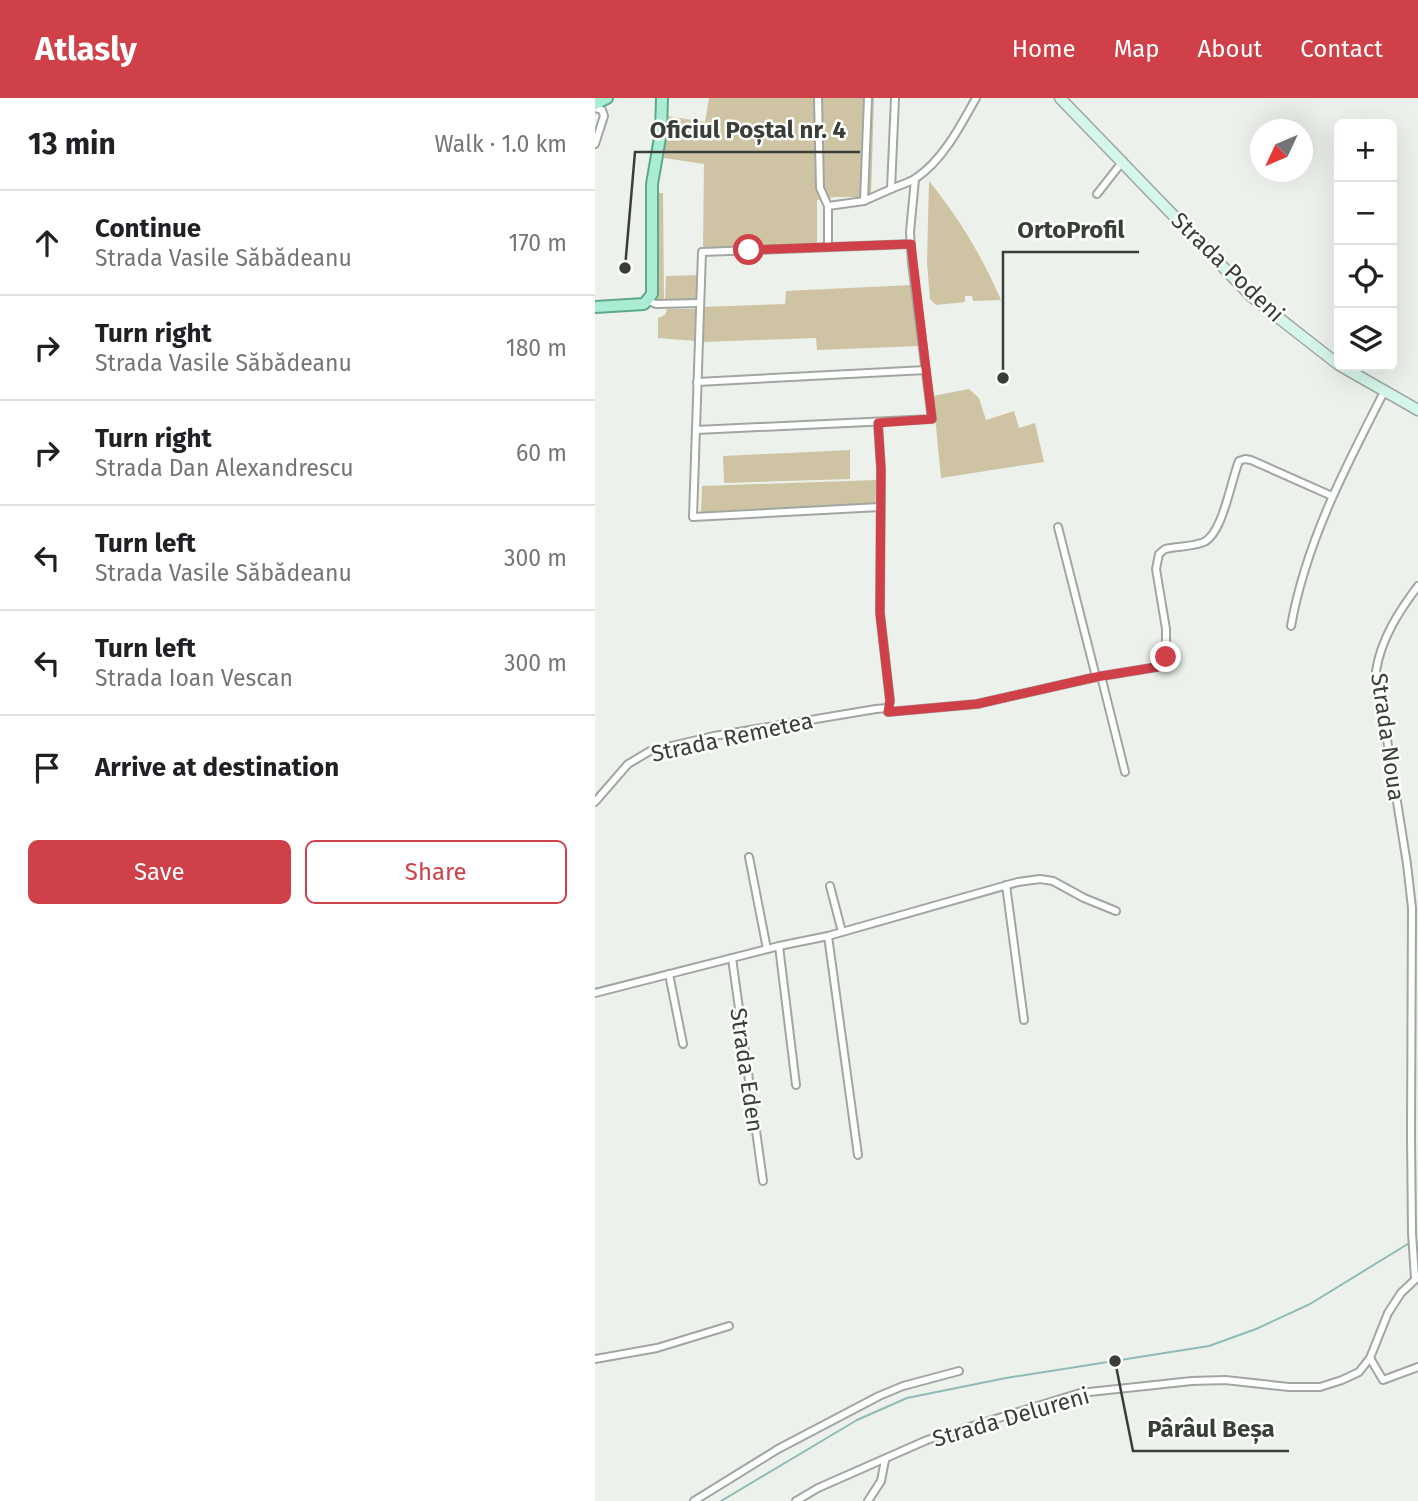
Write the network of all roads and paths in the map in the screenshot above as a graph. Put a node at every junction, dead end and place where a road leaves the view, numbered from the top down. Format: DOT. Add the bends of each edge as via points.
graph roads {
  1 [pos="607,98"];
  2 [pos="663,98"];
  3 [pos="818,98"];
  4 [pos="868,98"];
  5 [pos="895,98"];
  6 [pos="976,98"];
  7 [pos="1060,98"];
  8 [pos="595,106"];
  9 [pos="597,132"];
  10 [pos="595,144"];
  11 [pos="1123,161"];
  12 [pos="915,179"];
  13 [pos="891,189"];
  14 [pos="1097,194"];
  15 [pos="864,201"];
  16 [pos="828,206"];
  17 [pos="911,244"];
  18 [pos="828,247"];
  19 [pos="648,301"];
  20 [pos="700,303"];
  21 [pos="595,307"];
  22 [pos="1334,360"];
  23 [pos="926,370"];
  24 [pos="1350,371"];
  25 [pos="697,382"];
  26 [pos="1384,392"];
  27 [pos="1418,410"];
  28 [pos="878,423"];
  29 [pos="696,430"];
  30 [pos="1332,496"];
  31 [pos="880,507"];
  32 [pos="1058,527"];
  33 [pos="1418,586"];
  34 [pos="1291,626"];
  35 [pos="1099,676"];
  36 [pos="888,708"];
  37 [pos="1125,772"];
  38 [pos="595,802"];
  39 [pos="749,857"];
  40 [pos="1006,885"];
  41 [pos="830,886"];
  42 [pos="1117,911"];
  43 [pos="842,932"];
  44 [pos="828,936"];
  45 [pos="779,946"];
  46 [pos="767,949"];
  47 [pos="732,958"];
  48 [pos="669,974"];
  49 [pos="595,993"];
  50 [pos="1024,1020"];
  51 [pos="683,1044"];
  52 [pos="796,1085"];
  53 [pos="857,1155"];
  54 [pos="763,1181"];
  55 [pos="1417,1278"];
  56 [pos="729,1326"];
  57 [pos="1370,1358"];
  58 [pos="595,1359"];
  59 [pos="1418,1367"];
  60 [pos="959,1371"];
  61 [pos="885,1460"];
  62 [pos="694,1501"];
  63 [pos="796,1501"];
  64 [pos="868,1501"];
  1 -- 8 [label="main road"];
  2 -- 19 [label="main road" via="652,184 653,290"];
  3 -- 16 [label="street" via="820,188"];
  4 -- 15 [label="street"];
  5 -- 13 [label="street"];
  6 -- 12 [label="street" via="941,153"];
  7 -- 11 [label="main road, Strada Podeni"];
  8 -- 9 [label="street" via="604,113"];
  9 -- 10 [label="street"];
  11 -- 14 [label="street"];
  11 -- 22 [label="main road, Strada Podeni" via="1252,297"];
  12 -- 13 [label="street"];
  12 -- 17 [label="street"];
  13 -- 15 [label="street"];
  15 -- 16 [label="street"];
  16 -- 18 [label="street"];
  17 -- 18 [label="street"];
  17 -- 23 [label="street"];
  18 -- 20 [label="street" via="702,252"];
  19 -- 20 [label="street"];
  19 -- 21 [label="main road"];
  20 -- 25 [label="street"];
  23 -- 25 [label="street"];
  23 -- 28 [label="street" via="932,419"];
  24 -- 26 [label="main road, Strada Podeni"];
  25 -- 29 [label="street"];
  26 -- 27 [label="main road, Strada Podeni"];
  26 -- 30 [label="street"];
  28 -- 29 [label="street"];
  28 -- 31 [label="street"];
  29 -- 31 [label="street" via="693,517"];
  30 -- 34 [label="street"];
  30 -- 35 [label="street, Strada Remetea" via="1251,460 1239,461 1209,538 1165,550 1156,561 1166,629 1163,663"];
  31 -- 36 [label="street" via="880,613"];
  32 -- 35 [label="street"];
  33 -- 55 [label="street, Strada Noua" via="1384,641 1376,671 1412,908 1412,1233"];
  35 -- 36 [label="street, Strada Remetea" via="977,704 888,712"];
  35 -- 37 [label="street"];
  36 -- 38 [label="street, Strada Remetea" via="650,751 628,764"];
  39 -- 46 [label="street"];
  40 -- 42 [label="street" via="1053,881"];
  40 -- 43 [label="street"];
  40 -- 50 [label="street"];
  41 -- 43 [label="street"];
  43 -- 44 [label="street"];
  44 -- 45 [label="street"];
  44 -- 53 [label="street"];
  45 -- 46 [label="street"];
  45 -- 52 [label="street, Strada Eden"];
  46 -- 47 [label="street"];
  47 -- 48 [label="street"];
  47 -- 54 [label="street, Strada Eden"];
  48 -- 49 [label="street"];
  48 -- 51 [label="street"];
  55 -- 57 [label="street" via="1388,1312"];
  56 -- 58 [label="street" via="657,1348"];
  57 -- 59 [label="street" via="1383,1380"];
  57 -- 61 [label="street, Strada Delureni" via="1359,1372 1320,1387 1225,1380 1080,1393 927,1440"];
  60 -- 62 [label="street" via="879,1396 778,1449"];
  61 -- 63 [label="street, Strada Delureni"];
  61 -- 64 [label="street" via="881,1481"];
}
